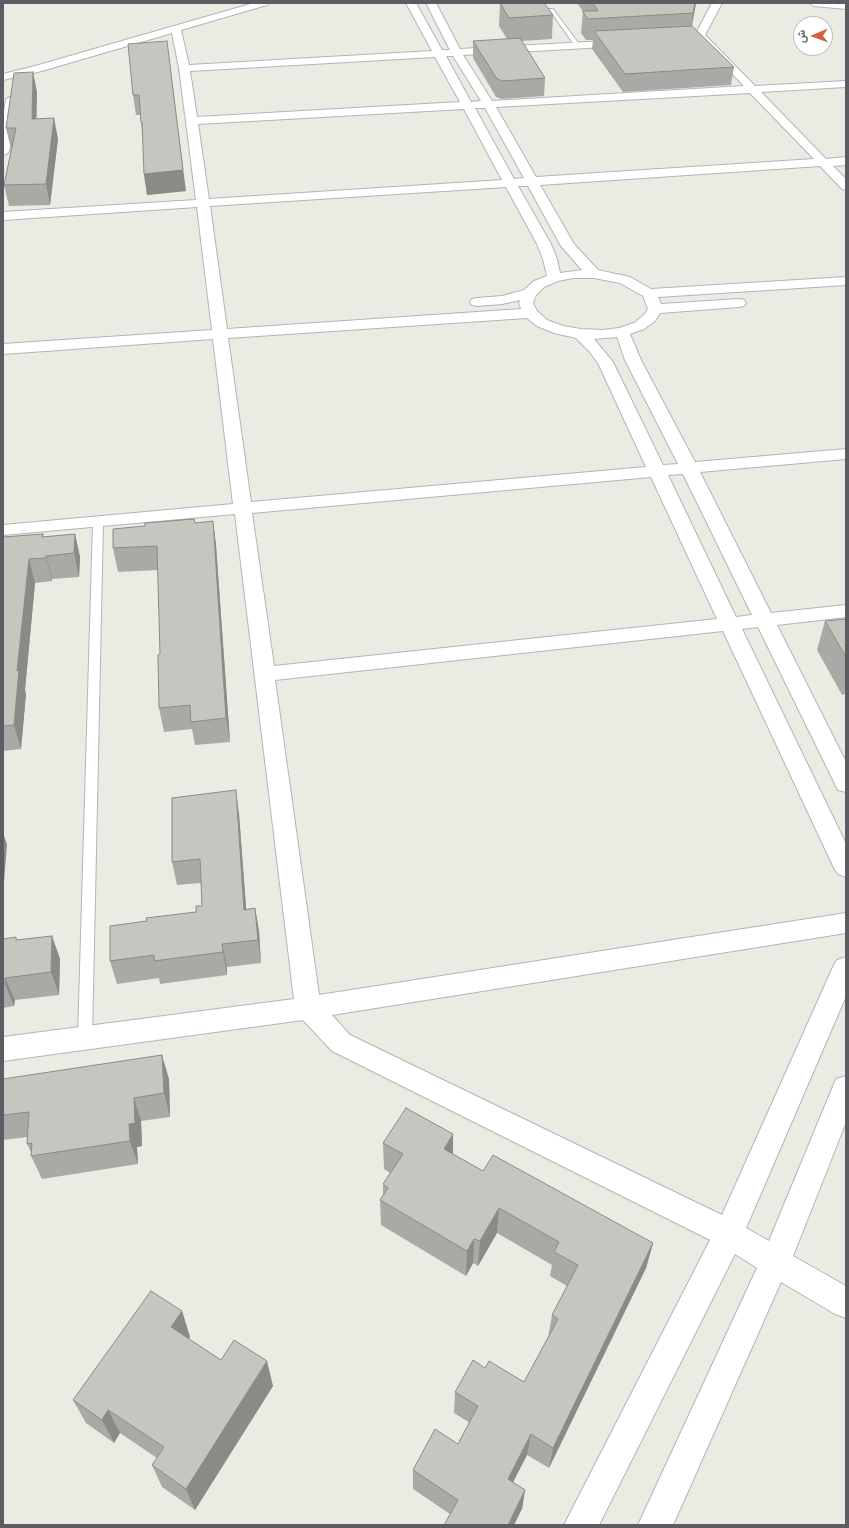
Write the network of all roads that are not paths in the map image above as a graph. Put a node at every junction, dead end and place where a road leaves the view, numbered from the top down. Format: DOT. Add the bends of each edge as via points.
graph roads {
  1 [pos="241,3"];
  2 [pos="264,3"];
  3 [pos="411,3"];
  4 [pos="431,3"];
  5 [pos="717,3"];
  6 [pos="814,3"];
  7 [pos="846,6"];
  8 [pos="552,10"];
  9 [pos="176,28"];
  10 [pos="704,38"];
  11 [pos="688,39"];
  12 [pos="633,42"];
  13 [pos="577,45"];
  14 [pos="456,52"];
  15 [pos="438,53"];
  16 [pos="184,68"];
  17 [pos="3,71"];
  18 [pos="16,71"];
  19 [pos="3,77"];
  20 [pos="846,84"];
  21 [pos="753,89"];
  22 [pos="489,105"];
  23 [pos="468,106"];
  24 [pos="192,122"];
  25 [pos="3,151"];
  26 [pos="846,161"];
  27 [pos="823,162"];
  28 [pos="532,181"];
  29 [pos="510,182"];
  30 [pos="846,186"];
  31 [pos="203,203"];
  32 [pos="3,216"];
  33 [pos="594,274"];
  34 [pos="554,278"];
  35 [pos="846,281"];
  36 [pos="528,293"];
  37 [pos="648,293"];
  38 [pos="750,302"];
  39 [pos="463,303"];
  40 [pos="392,308"];
  41 [pos="655,309"];
  42 [pos="530,313"];
  43 [pos="220,328"];
  44 [pos="622,332"];
  45 [pos="581,334"];
  46 [pos="3,338"];
  47 [pos="3,349"];
  48 [pos="846,454"];
  49 [pos="689,468"];
  50 [pos="656,471"];
  51 [pos="243,509"];
  52 [pos="98,522"];
  53 [pos="3,530"];
  54 [pos="846,611"];
  55 [pos="764,620"];
  56 [pos="729,623"];
  57 [pos="264,674"];
  58 [pos="846,784"];
  59 [pos="846,868"];
  60 [pos="846,924"];
  61 [pos="846,967"];
  62 [pos="308,1008"];
  63 [pos="85,1038"];
  64 [pos="3,1048"];
  65 [pos="846,1088"];
  66 [pos="730,1234"];
  67 [pos="775,1262"];
  68 [pos="846,1304"];
  69 [pos="581,1525"];
  70 [pos="655,1525"];
  1 -- 18 [label="street"];
  2 -- 9 [label="street"];
  3 -- 15 [label="street"];
  4 -- 14 [label="street"];
  5 -- 10 [label="street" via="700,35"];
  6 -- 7 [label="street"];
  8 -- 13 [label="lane"];
  9 -- 16 [label="street"];
  9 -- 18 [label="street" via="44,68"];
  10 -- 11 [label="street"];
  10 -- 21 [label="street"];
  12 -- 13 [label="street"];
  13 -- 14 [label="street"];
  14 -- 15 [label="street"];
  14 -- 22 [label="street"];
  15 -- 16 [label="street"];
  15 -- 23 [label="street"];
  16 -- 24 [label="street"];
  17 -- 18 [label="street"];
  18 -- 19 [label="street"];
  18 -- 25 [label="street"];
  20 -- 21 [label="street"];
  21 -- 22 [label="street"];
  21 -- 27 [label="street"];
  22 -- 23 [label="street"];
  22 -- 28 [label="street"];
  23 -- 24 [label="street"];
  23 -- 29 [label="street"];
  24 -- 31 [label="street"];
  26 -- 27 [label="street"];
  27 -- 28 [label="street"];
  27 -- 30 [label="street"];
  28 -- 29 [label="street"];
  28 -- 33 [label="street" via="568,246"];
  29 -- 31 [label="street"];
  29 -- 34 [label="street" via="544,244"];
  31 -- 32 [label="street"];
  31 -- 43 [label="street"];
  33 -- 34 [label="street" via="573,274"];
  33 -- 37 [label="street" via="626,280"];
  34 -- 36 [label="street" via="539,284"];
  35 -- 37 [label="street"];
  36 -- 39 [label="street" via="502,300"];
  36 -- 42 [label="street" via="526,303"];
  37 -- 41 [label="street" via="654,301"];
  38 -- 41 [label="street"];
  40 -- 43 [label="street"];
  41 -- 44 [label="street" via="650,318 639,326"];
  42 -- 43 [label="street"];
  42 -- 45 [label="street" via="542,323 554,328"];
  43 -- 46 [label="street"];
  43 -- 47 [label="street"];
  43 -- 51 [label="street"];
  44 -- 45 [label="street" via="603,335"];
  44 -- 49 [label="street" via="633,360"];
  45 -- 50 [label="street" via="605,362"];
  48 -- 49 [label="street"];
  49 -- 50 [label="street"];
  49 -- 55 [label="street"];
  50 -- 51 [label="street"];
  50 -- 56 [label="street"];
  51 -- 52 [label="street"];
  51 -- 57 [label="street"];
  52 -- 53 [label="street"];
  52 -- 63 [label="lane"];
  54 -- 55 [label="street"];
  55 -- 56 [label="street"];
  55 -- 58 [label="street"];
  56 -- 57 [label="street"];
  56 -- 59 [label="street"];
  57 -- 62 [label="street"];
  60 -- 62 [label="street"];
  61 -- 66 [label="street"];
  62 -- 63 [label="street"];
  62 -- 66 [label="street" via="341,1043"];
  63 -- 64 [label="street"];
  65 -- 67 [label="street"];
  66 -- 67 [label="street"];
  66 -- 69 [label="street"];
  67 -- 68 [label="street"];
  67 -- 70 [label="street"];
}
